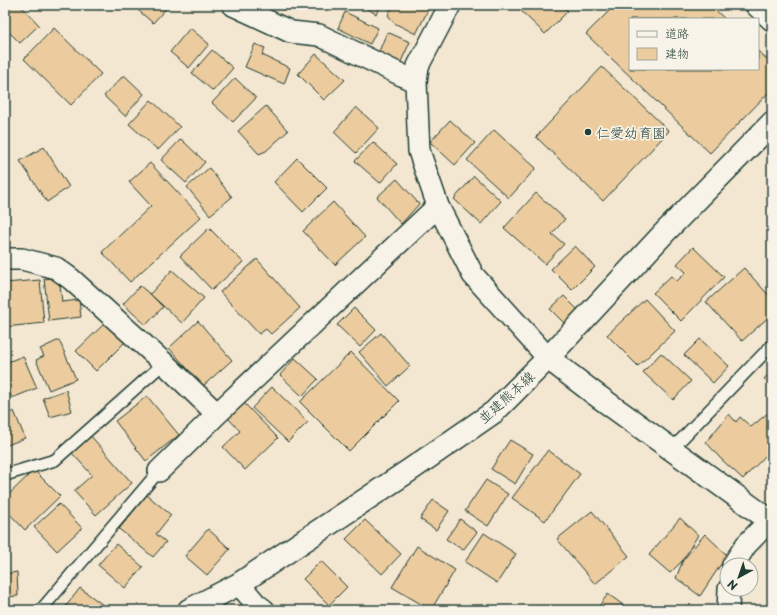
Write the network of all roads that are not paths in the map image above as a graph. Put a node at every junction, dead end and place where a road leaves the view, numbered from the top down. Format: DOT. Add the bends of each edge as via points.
graph roads {
  1 [pos="233,5"];
  2 [pos="450,5"];
  3 [pos="756,5"];
  4 [pos="772,20"];
  5 [pos="416,82"];
  6 [pos="772,123"];
  7 [pos="438,206"];
  8 [pos="5,259"];
  9 [pos="772,345"];
  10 [pos="548,358"];
  11 [pos="164,363"];
  12 [pos="217,414"];
  13 [pos="672,449"];
  14 [pos="159,471"];
  15 [pos="5,475"];
  16 [pos="771,521"];
  17 [pos="738,557"];
  18 [pos="239,584"];
  19 [pos="729,597"];
  20 [pos="41,610"];
  21 [pos="189,610"];
  22 [pos="264,610"];
  23 [pos="728,610"];
  1 -- 5 [label="street" via="291,32 319,35"];
  2 -- 5 [label="street" via="418,66"];
  3 -- 4 [label="street"];
  5 -- 7 [label="street" via="419,151"];
  6 -- 10 [label="main road, 並建熊本線" via="666,231"];
  7 -- 10 [label="street" via="473,275"];
  7 -- 12 [label="street"];
  8 -- 11 [label="street" via="22,259 56,268"];
  9 -- 13 [label="lane"];
  10 -- 13 [label="main road"];
  10 -- 18 [label="main road, 並建熊本線" via="494,412"];
  11 -- 12 [label="street"];
  11 -- 15 [label="lane" via="55,460"];
  12 -- 14 [label="street"];
  13 -- 16 [label="main road"];
  14 -- 20 [label="lane"];
  16 -- 17 [label="street" via="746,545"];
  18 -- 21 [label="main road, 並建熊本線"];
  18 -- 22 [label="street"];
  19 -- 23 [label="street"];
}
